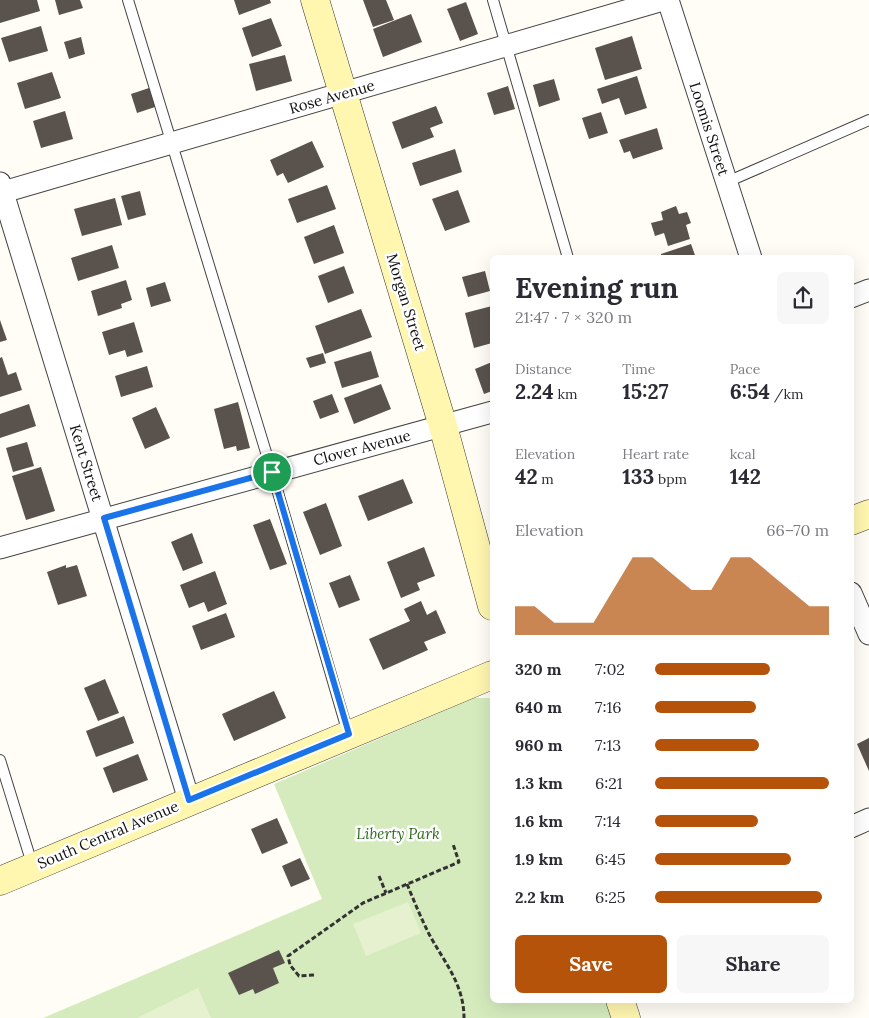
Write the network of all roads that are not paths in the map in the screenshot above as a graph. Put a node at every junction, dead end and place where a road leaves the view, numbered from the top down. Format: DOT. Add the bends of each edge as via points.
graph roads {
  1 [pos="128,0"];
  2 [pos="315,0"];
  3 [pos="492,0"];
  4 [pos="663,0"];
  5 [pos="668,0"];
  6 [pos="506,46"];
  7 [pos="344,93"];
  8 [pos="869,120"];
  9 [pos="172,143"];
  10 [pos="726,182"];
  11 [pos="1,189"];
  12 [pos="567,255"];
  13 [pos="750,255"];
  14 [pos="869,290"];
  15 [pos="854,296"];
  16 [pos="490,413"];
  17 [pos="443,426"];
  18 [pos="272,472"];
  19 [pos="869,514"];
  20 [pos="104,518"];
  21 [pos="854,520"];
  22 [pos="0,548"];
  23 [pos="490,599"];
  24 [pos="854,600"];
  25 [pos="869,634"];
  26 [pos="490,676"];
  27 [pos="349,734"];
  28 [pos="0,760"];
  29 [pos="189,800"];
  30 [pos="869,819"];
  31 [pos="854,826"];
  32 [pos="33,867"];
  33 [pos="0,881"];
  34 [pos="621,1003"];
  35 [pos="626,1018"];
  1 -- 9 [label="lane"];
  2 -- 7 [label="main road, Morgan Street"];
  3 -- 6 [label="lane"];
  4 -- 6 [label="street, Rose Avenue"];
  5 -- 10 [label="street, Loomis Street"];
  6 -- 7 [label="street, Rose Avenue"];
  6 -- 12 [label="lane"];
  7 -- 9 [label="street, Rose Avenue"];
  7 -- 17 [label="main road, Morgan Street"];
  8 -- 10 [label="lane"];
  9 -- 11 [label="street, Rose Avenue"];
  9 -- 18 [label="lane"];
  10 -- 13 [label="street, Loomis Street"];
  11 -- 20 [label="street, Kent Street"];
  14 -- 15 [label="street"];
  16 -- 17 [label="street, Clover Avenue"];
  17 -- 18 [label="street, Clover Avenue"];
  17 -- 23 [label="main road, Morgan Street"];
  18 -- 20 [label="street, Clover Avenue"];
  18 -- 27 [label="lane"];
  19 -- 21 [label="main road"];
  20 -- 22 [label="street, Clover Avenue"];
  20 -- 29 [label="street, Kent Street"];
  24 -- 25 [label="street"];
  26 -- 27 [label="main road, South Central Avenue"];
  27 -- 29 [label="main road, South Central Avenue"];
  28 -- 32 [label="lane"];
  29 -- 32 [label="main road, South Central Avenue"];
  30 -- 31 [label="street"];
  32 -- 33 [label="main road, South Central Avenue"];
  34 -- 35 [label="main road"];
}
